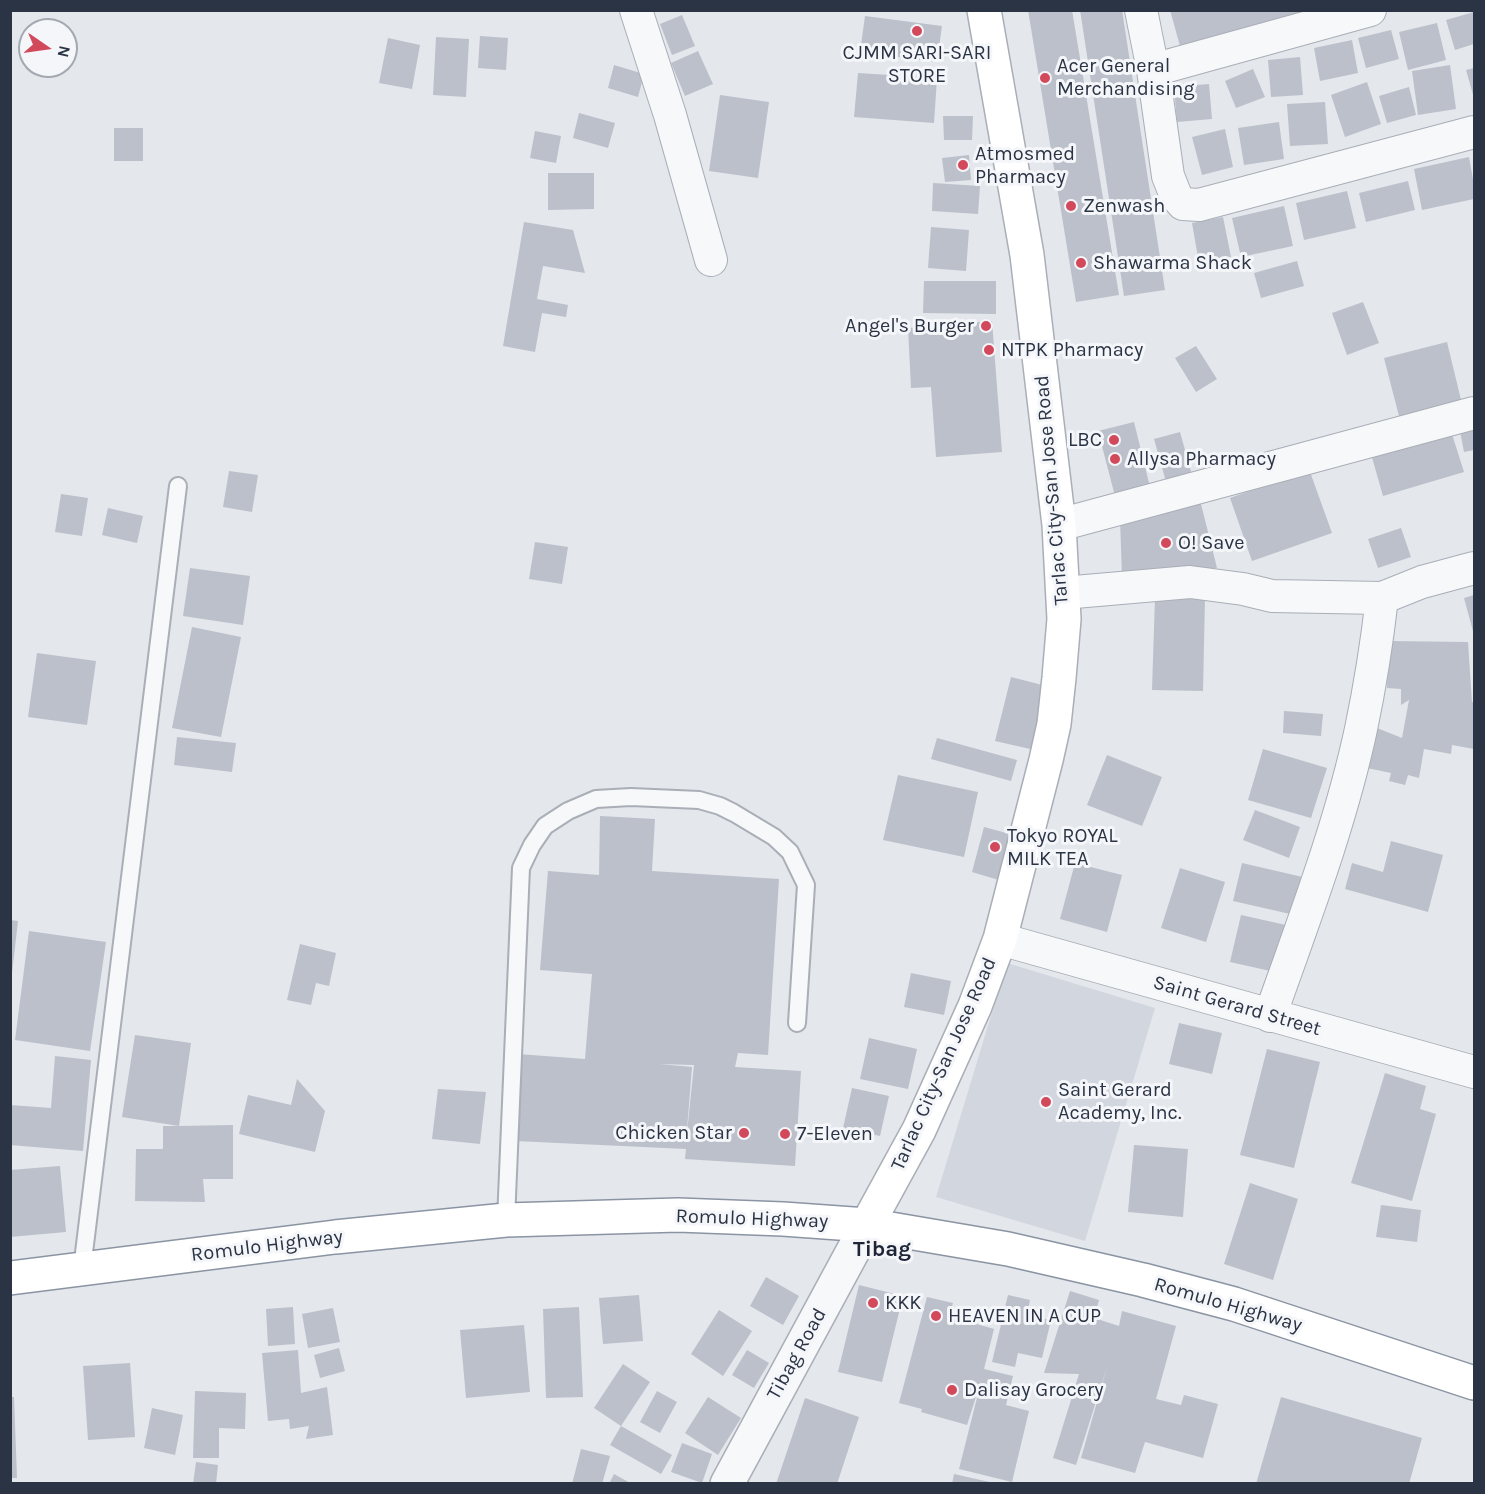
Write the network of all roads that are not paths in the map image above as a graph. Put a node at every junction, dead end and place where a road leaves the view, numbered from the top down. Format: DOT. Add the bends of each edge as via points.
graph roads {
  1 [pos="636,10"];
  2 [pos="984,10"];
  3 [pos="1141,10"];
  4 [pos="1370,10"];
  5 [pos="1153,70"];
  6 [pos="1474,132"];
  7 [pos="711,260"];
  8 [pos="1474,413"];
  9 [pos="178,486"];
  10 [pos="1059,525"];
  11 [pos="1474,568"];
  12 [pos="1063,593"];
  13 [pos="1382,598"];
  14 [pos="1000,939"];
  15 [pos="1270,1016"];
  16 [pos="797,1023"];
  17 [pos="1474,1072"];
  18 [pos="506,1220"];
  19 [pos="867,1225"];
  20 [pos="82,1269"];
  21 [pos="10,1278"];
  22 [pos="1474,1383"];
  23 [pos="727,1484"];
  1 -- 7 [label="street"];
  2 -- 10 [label="main road, Tarlac City-San Jose Road" via="1027,255"];
  3 -- 5 [label="street"];
  4 -- 5 [label="street"];
  5 -- 6 [label="street" via="1168,176 1183,204 1199,205"];
  8 -- 10 [label="street"];
  9 -- 20 [label="lane"];
  10 -- 12 [label="main road, Tarlac City-San Jose Road"];
  11 -- 13 [label="street"];
  12 -- 13 [label="street" via="1190,582 1272,596"];
  12 -- 14 [label="main road, Tarlac City-San Jose Road" via="1054,724"];
  13 -- 15 [label="street" via="1361,729 1345,791"];
  14 -- 15 [label="street, Saint Gerard Street"];
  14 -- 19 [label="main road, Tarlac City-San Jose Road" via="975,1006 919,1130"];
  15 -- 17 [label="street, Saint Gerard Street"];
  16 -- 18 [label="lane" via="806,885 790,852 774,837 720,806 699,800 596,799 545,826 522,868"];
  18 -- 19 [label="main road, Romulo Highway" via="678,1215"];
  18 -- 20 [label="main road, Romulo Highway"];
  19 -- 22 [label="main road, Romulo Highway" via="1008,1249 1234,1304"];
  19 -- 23 [label="street, Tibag Road"];
  20 -- 21 [label="main road, Romulo Highway"];
}
